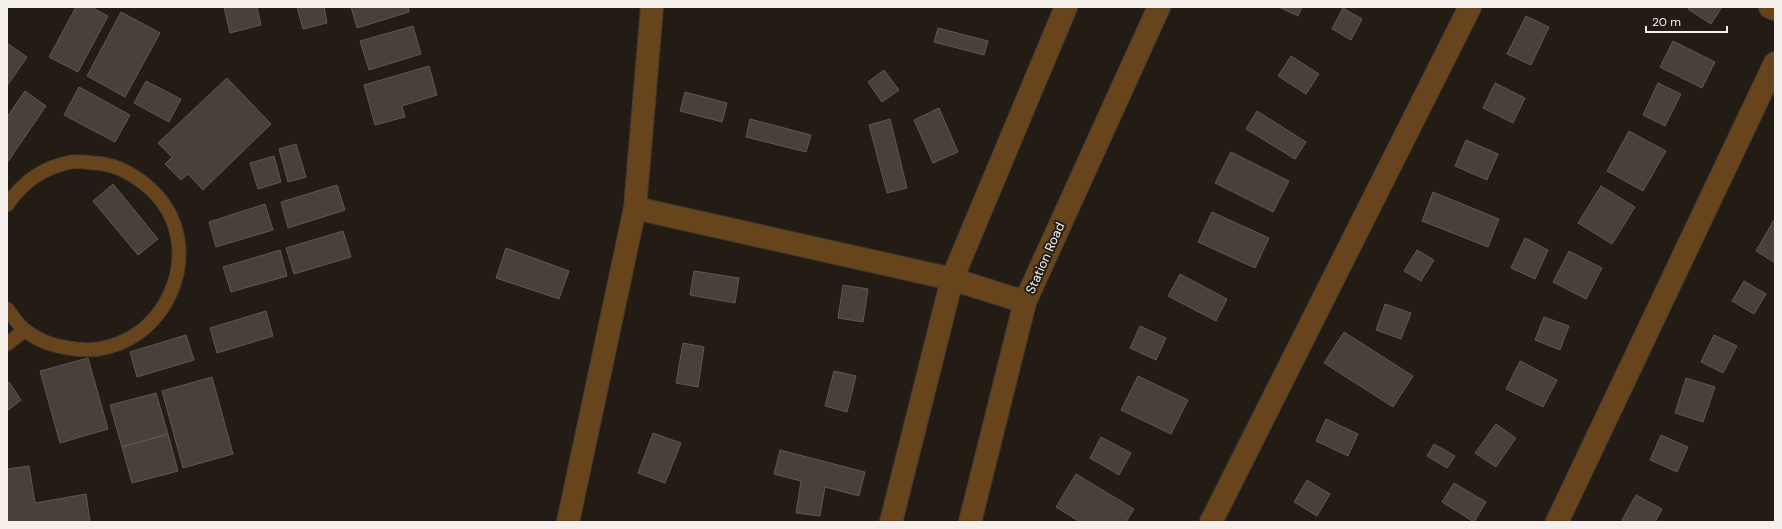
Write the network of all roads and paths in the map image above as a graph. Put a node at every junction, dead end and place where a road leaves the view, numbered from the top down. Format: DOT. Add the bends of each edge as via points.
graph roads {
  1 [pos="652,7"];
  2 [pos="1066,7"];
  3 [pos="1159,7"];
  4 [pos="1470,7"];
  5 [pos="1770,7"];
  6 [pos="1775,9"];
  7 [pos="1775,63"];
  8 [pos="7,205"];
  9 [pos="635,208"];
  10 [pos="952,279"];
  11 [pos="1025,302"];
  12 [pos="7,309"];
  13 [pos="25,330"];
  14 [pos="7,344"];
  15 [pos="568,522"];
  16 [pos="891,522"];
  17 [pos="970,522"];
  18 [pos="1211,522"];
  19 [pos="1557,522"];
  1 -- 9 [label="street"];
  2 -- 10 [label="street"];
  3 -- 11 [label="street, Station Road"];
  4 -- 18 [label="street"];
  5 -- 6 [label="street"];
  7 -- 19 [label="street"];
  8 -- 13 [label="lane" via="17,191 42,172 71,162 102,163 132,173 156,193 172,220 179,250 176,281 163,310 141,332 114,347 83,351 52,345"];
  9 -- 10 [label="street"];
  9 -- 15 [label="street"];
  10 -- 11 [label="street"];
  10 -- 16 [label="street"];
  11 -- 17 [label="street, Station Road"];
  12 -- 13 [label="lane"];
  13 -- 14 [label="lane"];
}
